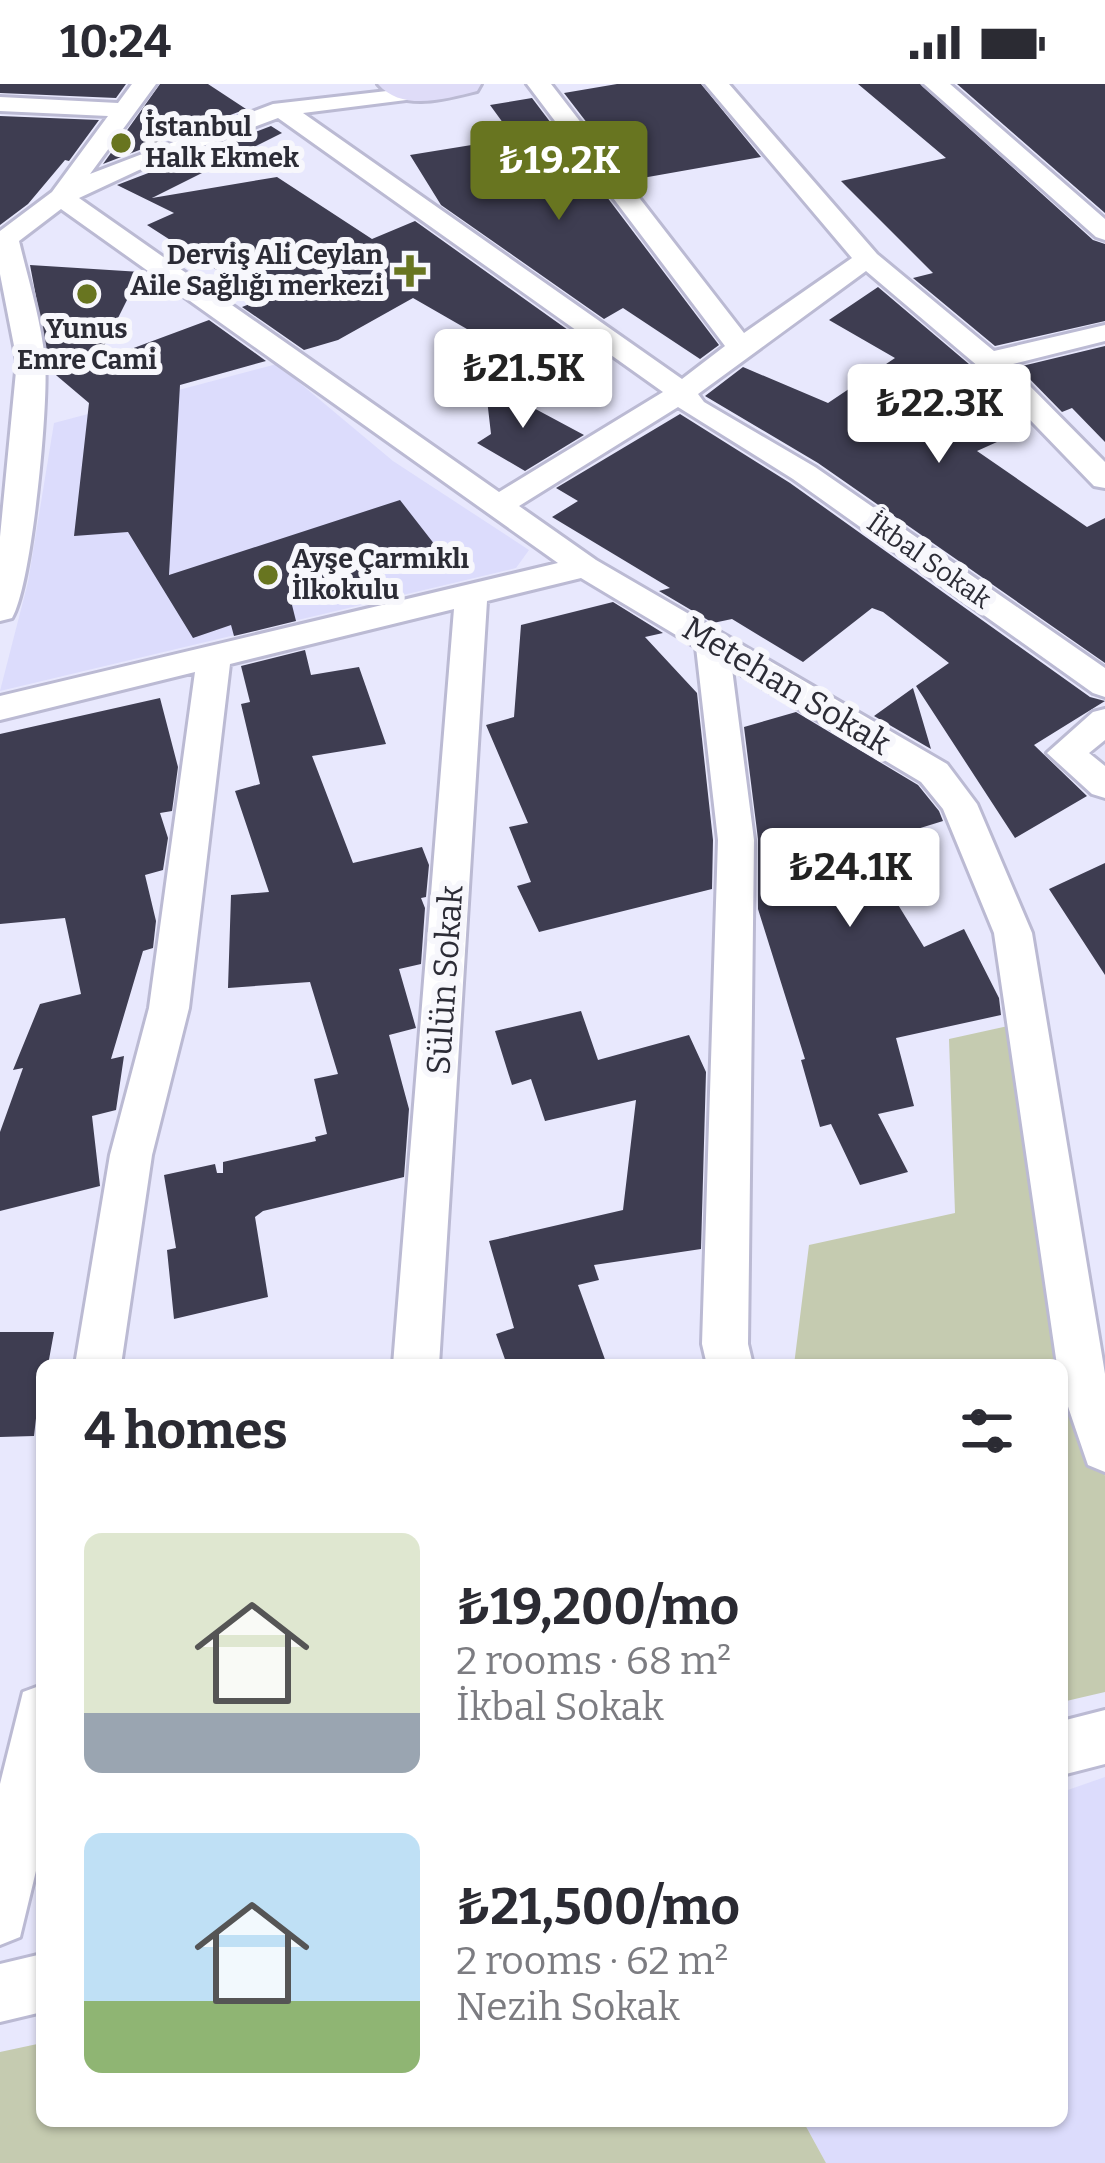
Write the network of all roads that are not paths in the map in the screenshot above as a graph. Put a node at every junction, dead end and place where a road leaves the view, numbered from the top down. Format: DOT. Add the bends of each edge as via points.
graph roads {
  1 [pos="144,84"];
  2 [pos="465,84"];
  3 [pos="539,84"];
  4 [pos="717,84"];
  5 [pos="936,84"];
  6 [pos="404,88"];
  7 [pos="0,104"];
  8 [pos="280,109"];
  9 [pos="125,110"];
  10 [pos="61,197"];
  11 [pos="1105,232"];
  12 [pos="3,241"];
  13 [pos="868,260"];
  14 [pos="1105,333"];
  15 [pos="741,348"];
  16 [pos="989,361"];
  17 [pos="682,392"];
  18 [pos="1105,479"];
  19 [pos="496,507"];
  20 [pos="585,567"];
  21 [pos="471,594"];
  22 [pos="0,610"];
  23 [pos="712,640"];
  24 [pos="214,656"];
  25 [pos="1105,685"];
  26 [pos="0,708"];
  27 [pos="1105,722"];
  28 [pos="1105,785"];
  29 [pos="99,1359"];
  30 [pos="416,1359"];
  31 [pos="729,1359"];
  32 [pos="1105,1449"];
  33 [pos="1105,1738"];
  34 [pos="36,1740"];
  35 [pos="1068,1747"];
  36 [pos="0,1916"];
  37 [pos="36,1984"];
  38 [pos="0,1993"];
  1 -- 9 [label="street"];
  2 -- 6 [label="main road"];
  3 -- 15 [label="street"];
  4 -- 13 [label="street"];
  5 -- 11 [label="street"];
  6 -- 8 [label="street"];
  7 -- 9 [label="street"];
  8 -- 10 [label="street"];
  8 -- 17 [label="street, İkbal Sokak"];
  9 -- 10 [label="street"];
  10 -- 12 [label="street"];
  10 -- 19 [label="street, Metehan Sokak"];
  12 -- 22 [label="street" via="31,361 14,568"];
  13 -- 15 [label="street"];
  13 -- 16 [label="street"];
  14 -- 16 [label="street"];
  15 -- 17 [label="street"];
  16 -- 18 [label="street"];
  17 -- 19 [label="street"];
  17 -- 25 [label="street, İkbal Sokak" via="694,409 804,473"];
  19 -- 20 [label="street, Metehan Sokak"];
  20 -- 21 [label="street"];
  20 -- 23 [label="street, Metehan Sokak"];
  21 -- 24 [label="street"];
  21 -- 30 [label="street, Sülün Sokak"];
  23 -- 31 [label="street" via="736,840"];
  23 -- 32 [label="street, Metehan Sokak" via="934,772 958,804 1012,933 1083,1382"];
  24 -- 26 [label="street"];
  24 -- 29 [label="street" via="169,1008 131,1156"];
  27 -- 28 [label="street" via="1065,753"];
  33 -- 35 [label="street"];
  34 -- 36 [label="street"];
  37 -- 38 [label="street"];
}
